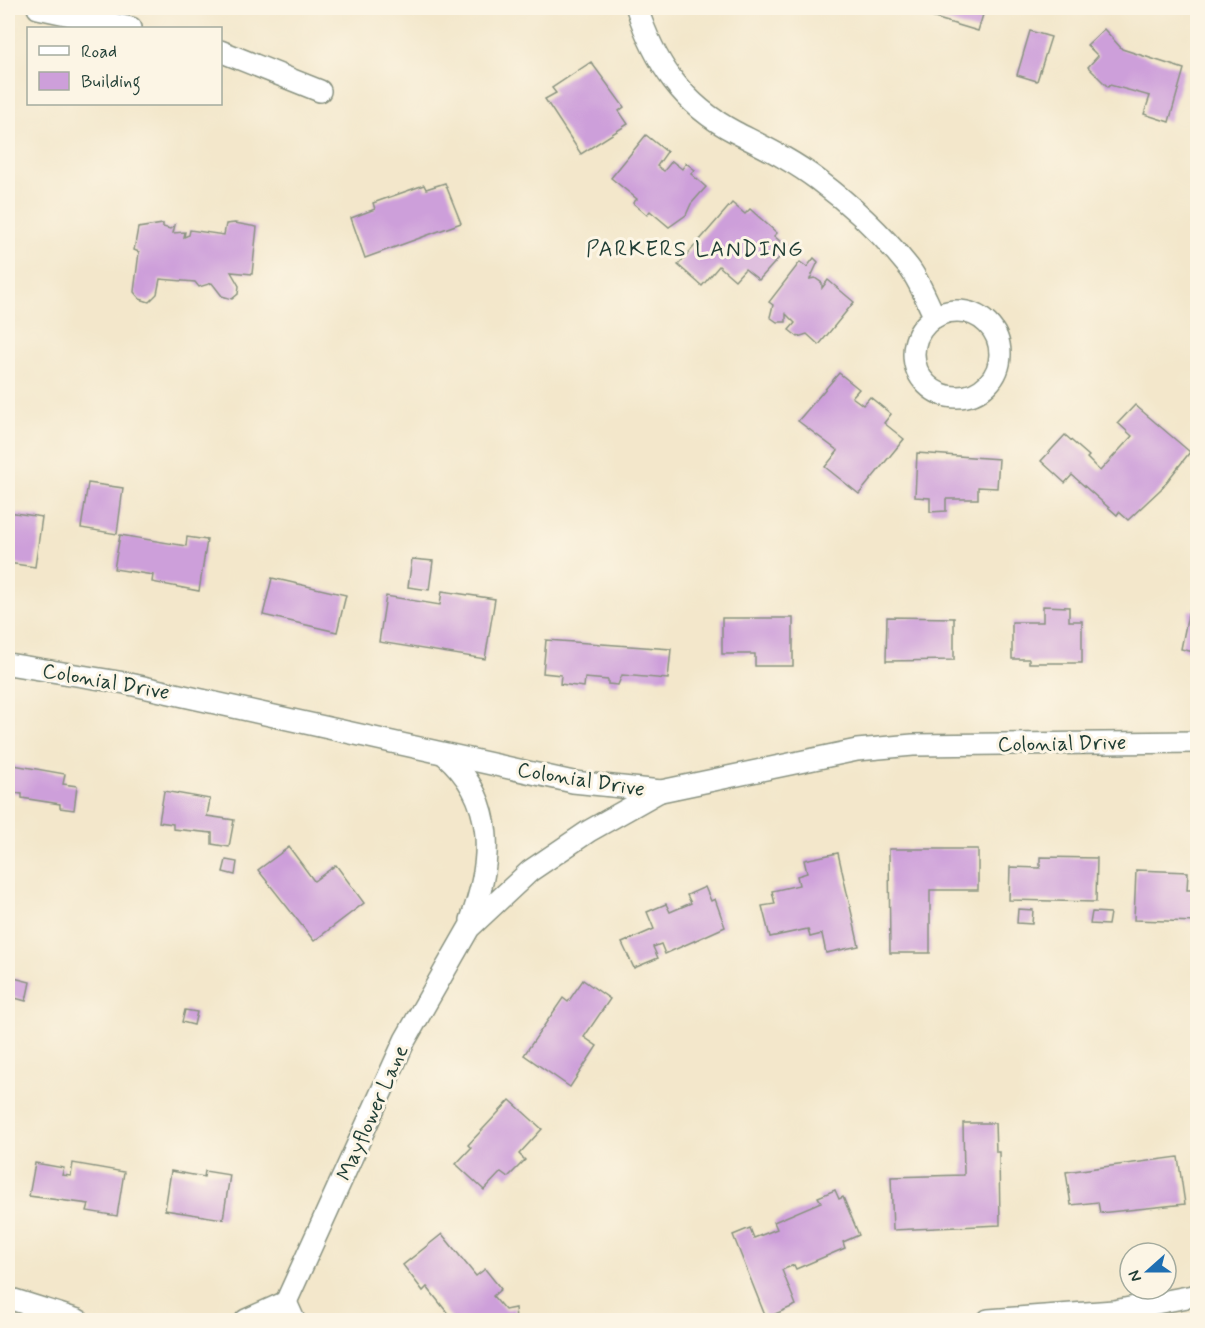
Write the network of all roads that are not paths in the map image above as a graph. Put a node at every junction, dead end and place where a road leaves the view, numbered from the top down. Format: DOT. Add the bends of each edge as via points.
graph roads {
  1 [pos="38,8"];
  2 [pos="637,8"];
  3 [pos="126,27"];
  4 [pos="222,52"];
  5 [pos="320,91"];
  6 [pos="935,317"];
  7 [pos="8,664"];
  8 [pos="1197,742"];
  9 [pos="443,753"];
  10 [pos="661,791"];
  11 [pos="469,928"];
  12 [pos="1197,1295"];
  13 [pos="8,1298"];
  14 [pos="290,1311"];
  15 [pos="78,1320"];
  16 [pos="246,1320"];
  17 [pos="988,1320"];
  1 -- 3 [label="street"];
  2 -- 6 [label="street" via="646,37 665,72 685,97 725,127 788,159 852,209 908,266"];
  4 -- 5 [label="street"];
  6 -- 6 [label="street" via="924,326 915,345 916,367 922,380 945,396 959,398 986,387 998,370 1001,349 988,323 963,311"];
  7 -- 9 [label="street, Colonial Drive" via="125,683"];
  8 -- 10 [label="street, Colonial Drive" via="913,745 857,750"];
  9 -- 10 [label="street, Colonial Drive" via="573,782"];
  9 -- 11 [label="street, Mayflower Lane" via="467,778 484,819 484,886"];
  10 -- 11 [label="street, Mayflower Lane" via="589,831 530,871"];
  11 -- 14 [label="street, Mayflower Lane" via="405,1040"];
  12 -- 17 [label="street" via="1114,1311"];
  13 -- 15 [label="street"];
  14 -- 16 [label="street, Mayflower Lane"];
}
